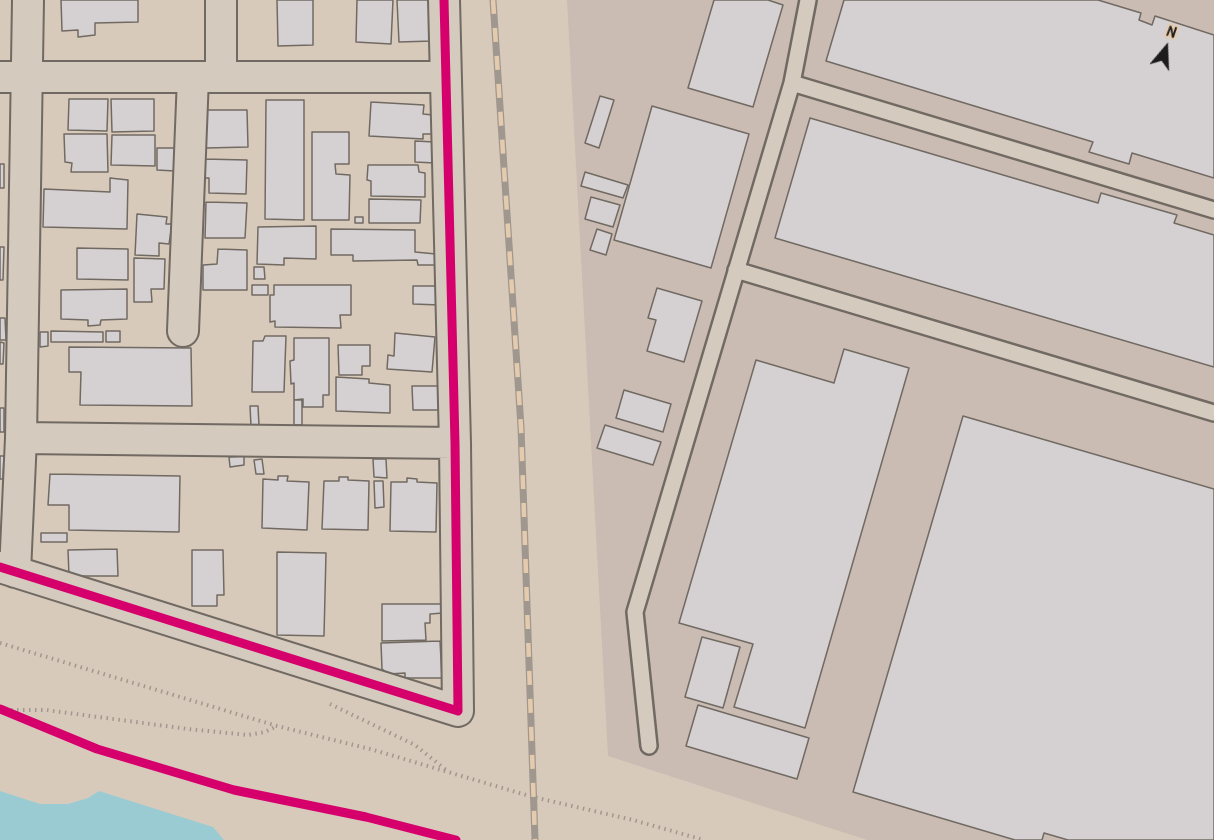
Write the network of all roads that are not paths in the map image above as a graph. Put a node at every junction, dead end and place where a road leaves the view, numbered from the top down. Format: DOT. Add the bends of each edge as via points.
graph roads {
  1 [pos="28,0"];
  2 [pos="221,0"];
  3 [pos="444,0"];
  4 [pos="808,0"];
  5 [pos="14,77"];
  6 [pos="207,77"];
  7 [pos="445,77"];
  8 [pos="792,83"];
  9 [pos="1214,210"];
  10 [pos="736,270"];
  11 [pos="183,331"];
  12 [pos="1214,413"];
  13 [pos="21,438"];
  14 [pos="455,443"];
  15 [pos="8,569"];
  16 [pos="649,746"];
  1 -- 5 [label="street"];
  2 -- 6 [label="street"];
  3 -- 7 [label="street"];
  4 -- 8 [label="lane"];
  5 -- 6 [label="street"];
  5 -- 13 [label="street"];
  6 -- 7 [label="street"];
  6 -- 11 [label="street"];
  7 -- 14 [label="street"];
  8 -- 9 [label="lane"];
  8 -- 10 [label="lane"];
  10 -- 12 [label="lane"];
  10 -- 16 [label="lane" via="635,612"];
  13 -- 14 [label="street"];
  13 -- 15 [label="street"];
  14 -- 15 [label="street" via="458,711"];
}
